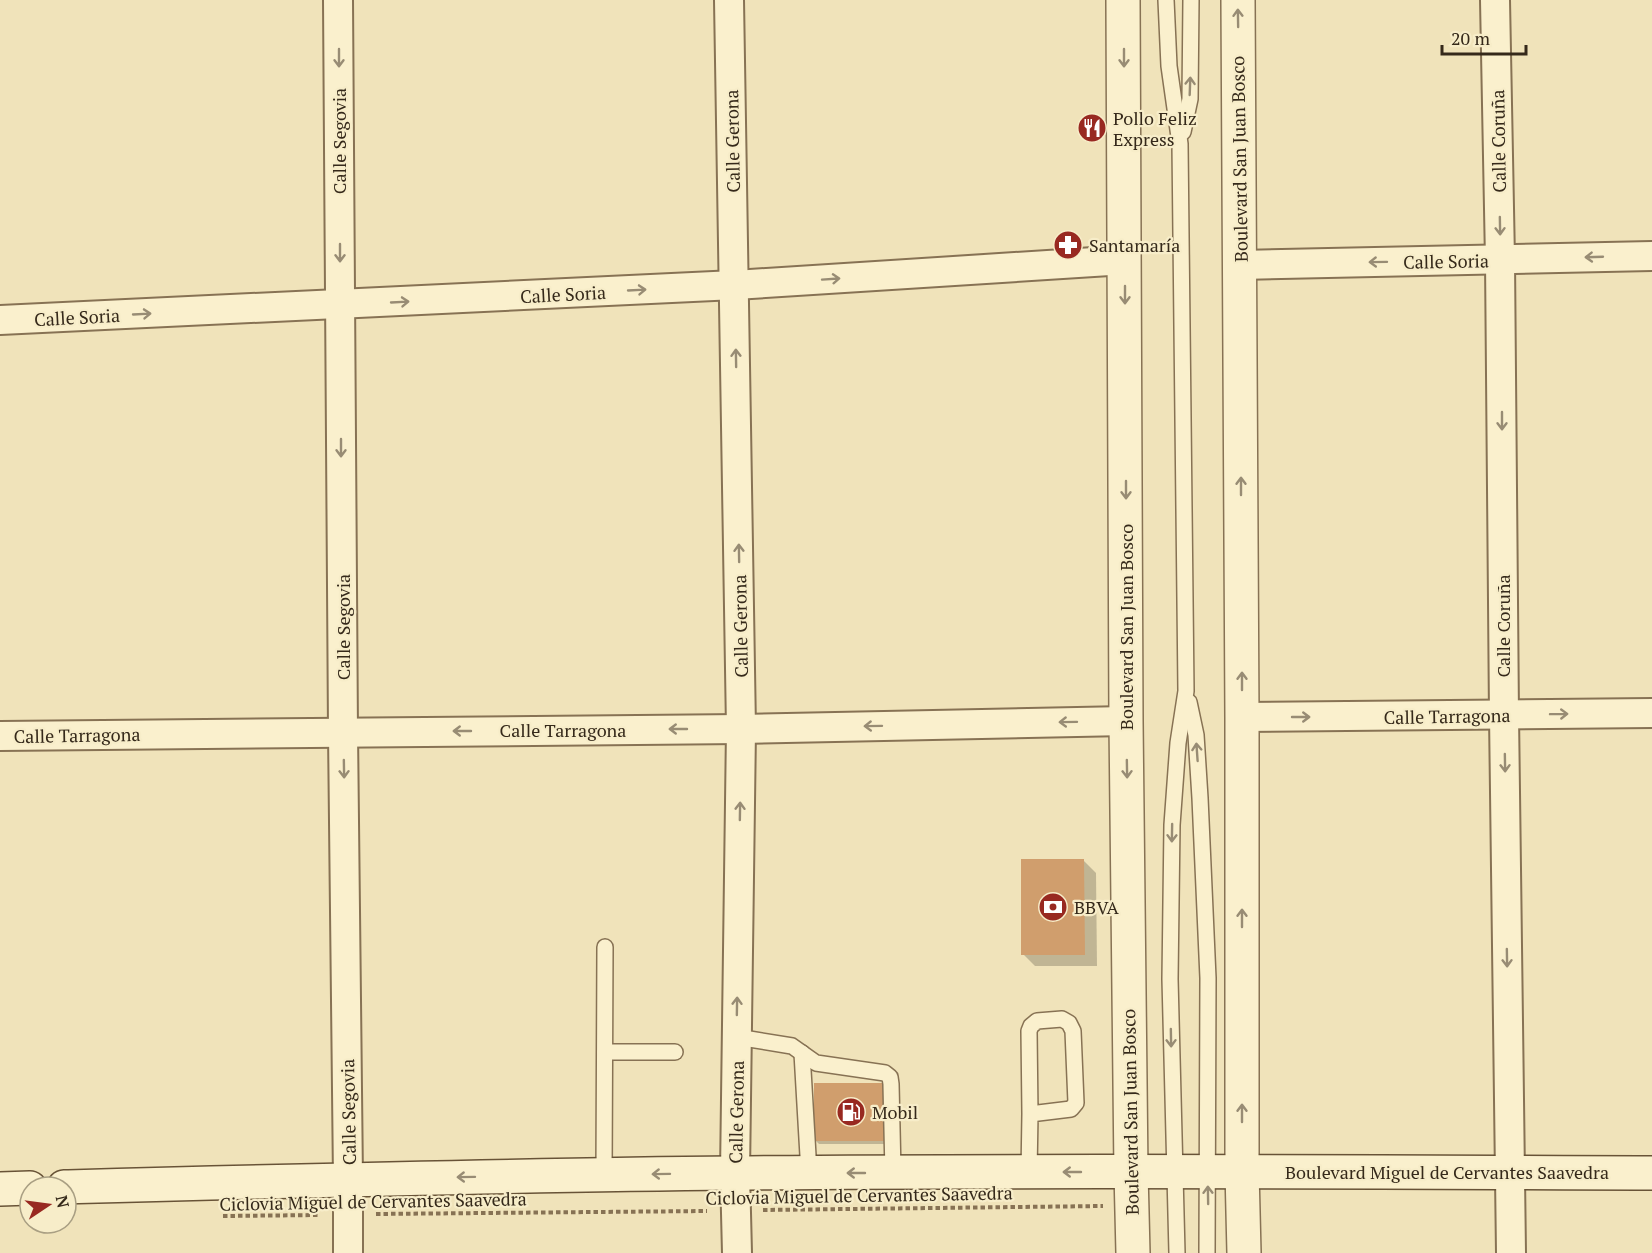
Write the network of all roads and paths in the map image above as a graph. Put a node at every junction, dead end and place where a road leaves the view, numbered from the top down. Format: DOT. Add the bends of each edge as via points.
graph roads {
  1 [pos="338,0"];
  2 [pos="729,0"];
  3 [pos="1123,0"];
  4 [pos="1166,0"];
  5 [pos="1191,0"];
  6 [pos="1238,0"];
  7 [pos="1495,0"];
  8 [pos="1180,144"];
  9 [pos="1652,256"];
  10 [pos="1125,260"];
  11 [pos="1500,260"];
  12 [pos="1240,265"];
  13 [pos="735,285"];
  14 [pos="340,305"];
  15 [pos="0,320"];
  16 [pos="1186,692"];
  17 [pos="1652,713"];
  18 [pos="1504,715"];
  19 [pos="1242,717"];
  20 [pos="1126,721"];
  21 [pos="741,729"];
  22 [pos="343,732"];
  23 [pos="0,736"];
  24 [pos="605,947"];
  25 [pos="737,1037"];
  26 [pos="605,1052"];
  27 [pos="675,1052"];
  28 [pos="802,1053"];
  29 [pos="1030,1114"];
  30 [pos="1174,1171"];
  31 [pos="1207,1171"];
  32 [pos="1242,1171"];
  33 [pos="1131,1172"];
  34 [pos="1510,1172"];
  35 [pos="735,1173"];
  36 [pos="809,1173"];
  37 [pos="893,1173"];
  38 [pos="1029,1173"];
  39 [pos="1652,1173"];
  40 [pos="604,1175"];
  41 [pos="348,1179"];
  42 [pos="78,1187"];
  43 [pos="18,1188"];
  44 [pos="0,1189"];
  45 [pos="1131,1205"];
  46 [pos="736,1210"];
  47 [pos="348,1215"];
  48 [pos="219,1216"];
  49 [pos="348,1253"];
  50 [pos="737,1253"];
  51 [pos="1133,1253"];
  52 [pos="1177,1253"];
  53 [pos="1207,1253"];
  54 [pos="1244,1253"];
  55 [pos="1511,1253"];
  1 -- 14 [label="street, Calle Segovia, one-way"];
  2 -- 13 [label="street, Calle Gerona"];
  3 -- 10 [label="street, Boulevard San Juan Bosco, one-way"];
  4 -- 8 [label="lane" via="1168,66"];
  8 -- 5 [label="lane, one-way" via="1190,99"];
  12 -- 6 [label="street, Boulevard San Juan Bosco, one-way"];
  7 -- 11 [label="street, Calle Coruña, one-way"];
  8 -- 16 [label="lane"];
  9 -- 11 [label="street, Calle Soria, one-way"];
  13 -- 10 [label="street, Calle Soria, one-way"];
  10 -- 20 [label="street, Boulevard San Juan Bosco, one-way"];
  11 -- 12 [label="street, Calle Soria, one-way"];
  11 -- 18 [label="street, Calle Coruña, one-way"];
  19 -- 12 [label="street, Boulevard San Juan Bosco, one-way"];
  14 -- 13 [label="street, Calle Soria, one-way"];
  21 -- 13 [label="street, Calle Gerona, one-way"];
  15 -- 14 [label="street, Calle Soria, one-way"];
  14 -- 22 [label="street, Calle Segovia, one-way"];
  16 -- 30 [label="lane, one-way" via="1172,825"];
  31 -- 16 [label="lane, one-way" via="1208,967 1196,735"];
  18 -- 17 [label="street, Calle Tarragona, one-way"];
  19 -- 18 [label="street, Calle Tarragona, one-way"];
  18 -- 34 [label="street, Calle Coruña, one-way"];
  32 -- 19 [label="street, Boulevard San Juan Bosco, one-way"];
  20 -- 21 [label="street, Calle Tarragona, one-way"];
  20 -- 33 [label="street, Boulevard San Juan Bosco, one-way"];
  21 -- 22 [label="street, Calle Tarragona, one-way"];
  25 -- 21 [label="street, Calle Gerona, one-way"];
  22 -- 23 [label="street, Calle Tarragona"];
  22 -- 41 [label="street, Calle Segovia, one-way"];
  24 -- 26 [label="lane"];
  25 -- 28 [label="lane" via="792,1046"];
  25 -- 35 [label="street, Calle Gerona"];
  26 -- 27 [label="lane"];
  26 -- 40 [label="lane"];
  28 -- 36 [label="lane"];
  28 -- 37 [label="lane" via="816,1063 885,1073 890,1077"];
  29 -- 29 [label="lane" via="1029,1031 1037,1021 1062,1019 1073,1031 1076,1103 1071,1109"];
  29 -- 38 [label="lane"];
  30 -- 31 [label="street, Boulevard Miguel de Cervantes Saavedra"];
  30 -- 33 [label="street, Boulevard Miguel de Cervantes Saavedra"];
  30 -- 52 [label="lane"];
  31 -- 32 [label="street, Boulevard Miguel de Cervantes Saavedra"];
  53 -- 31 [label="lane, one-way"];
  32 -- 34 [label="street, Boulevard Miguel de Cervantes Saavedra"];
  32 -- 54 [label="street, Boulevard San Juan Bosco"];
  33 -- 38 [label="street, Boulevard Miguel de Cervantes Saavedra, one-way"];
  33 -- 45 [label="street, Boulevard San Juan Bosco"];
  34 -- 39 [label="street, Boulevard Miguel de Cervantes Saavedra"];
  34 -- 55 [label="street, Calle Coruña"];
  35 -- 36 [label="street, Boulevard Miguel de Cervantes Saavedra"];
  35 -- 40 [label="street, Boulevard Miguel de Cervantes Saavedra, one-way"];
  35 -- 46 [label="street, Calle Gerona"];
  37 -- 36 [label="street, Boulevard Miguel de Cervantes Saavedra, one-way"];
  37 -- 38 [label="street, Boulevard Miguel de Cervantes Saavedra"];
  40 -- 41 [label="street, Boulevard Miguel de Cervantes Saavedra, one-way"];
  41 -- 42 [label="street, Boulevard Miguel de Cervantes Saavedra"];
  41 -- 47 [label="street, Calle Segovia"];
  43 -- 44 [label="street"];
  45 -- 46 [label="path, Ciclovia Miguel de Cervantes Saavedra"];
  45 -- 51 [label="street, Boulevard San Juan Bosco"];
  46 -- 47 [label="path, Ciclovia Miguel de Cervantes Saavedra"];
  46 -- 50 [label="street, Calle Gerona"];
  47 -- 48 [label="path, Ciclovia Miguel de Cervantes Saavedra"];
  47 -- 49 [label="street, Calle Segovia"];
}
